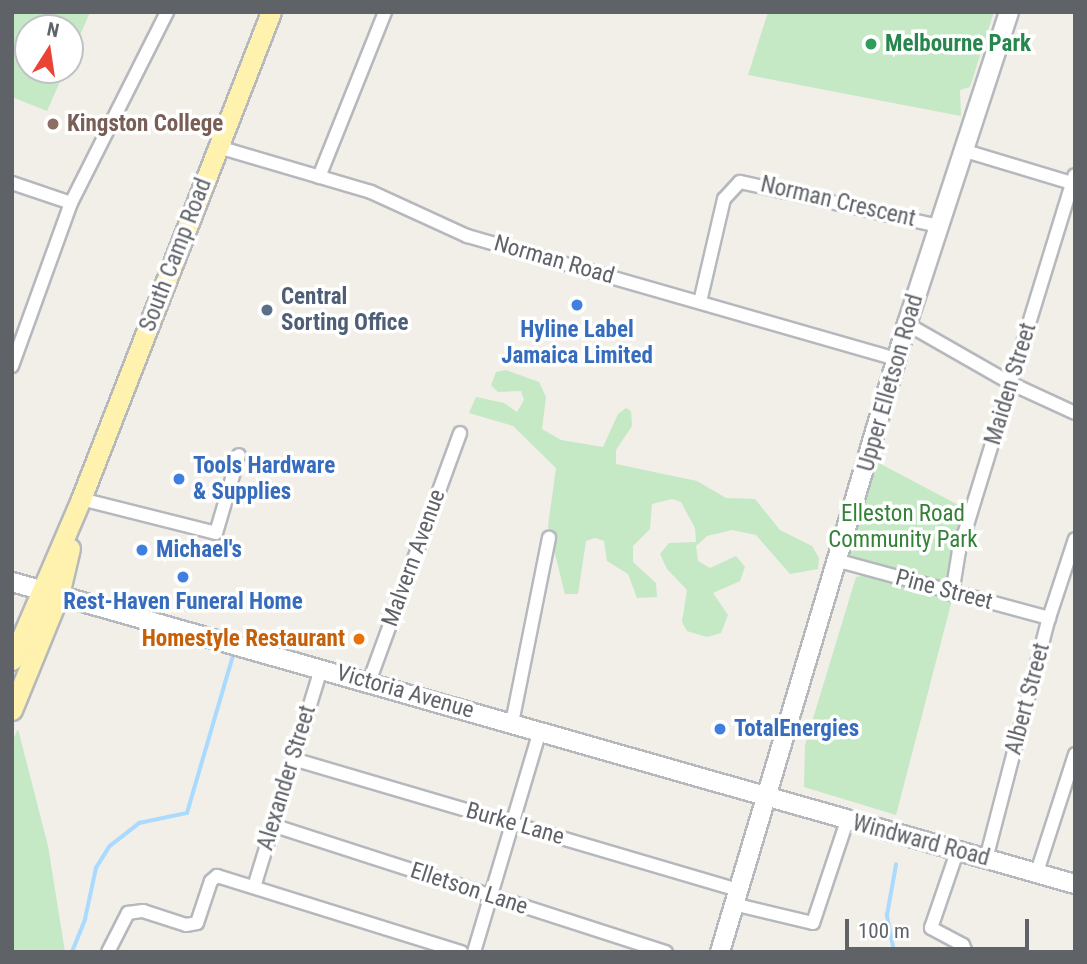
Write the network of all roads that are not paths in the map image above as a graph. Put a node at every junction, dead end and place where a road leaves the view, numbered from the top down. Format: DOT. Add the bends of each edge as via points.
graph roads {
  1 [pos="167,12"];
  2 [pos="271,12"];
  3 [pos="385,12"];
  4 [pos="1009,12"];
  5 [pos="218,147"];
  6 [pos="962,150"];
  7 [pos="319,177"];
  8 [pos="1074,180"];
  9 [pos="12,183"];
  10 [pos="71,203"];
  11 [pos="939,226"];
  12 [pos="700,302"];
  13 [pos="907,324"];
  14 [pos="896,359"];
  15 [pos="12,366"];
  16 [pos="1012,384"];
  17 [pos="1075,413"];
  18 [pos="460,433"];
  19 [pos="239,455"];
  20 [pos="81,499"];
  21 [pos="549,538"];
  22 [pos="1075,540"];
  23 [pos="839,561"];
  24 [pos="12,582"];
  25 [pos="50,592"];
  26 [pos="952,594"];
  27 [pos="1049,618"];
  28 [pos="12,660"];
  29 [pos="321,669"];
  30 [pos="369,682"];
  31 [pos="12,710"];
  32 [pos="512,723"];
  33 [pos="540,731"];
  34 [pos="1075,754"];
  35 [pos="293,759"];
  36 [pos="1071,776"];
  37 [pos="768,795"];
  38 [pos="847,821"];
  39 [pos="512,823"];
  40 [pos="272,825"];
  41 [pos="957,852"];
  42 [pos="986,859"];
  43 [pos="1037,872"];
  44 [pos="1075,884"];
  45 [pos="254,887"];
  46 [pos="490,896"];
  47 [pos="735,897"];
  48 [pos="108,952"];
  49 [pos="461,952"];
  50 [pos="474,952"];
  51 [pos="667,952"];
  52 [pos="720,952"];
  53 [pos="966,952"];
  1 -- 10 [label="street"];
  2 -- 5 [label="main road, South Camp Road"];
  3 -- 7 [label="street"];
  4 -- 6 [label="main road, Upper Elletson Road"];
  5 -- 7 [label="street, Norman Road"];
  5 -- 20 [label="main road, South Camp Road"];
  6 -- 8 [label="street"];
  6 -- 11 [label="main road, Upper Elletson Road"];
  7 -- 12 [label="street, Norman Road" via="395,201 467,236"];
  8 -- 16 [label="street, Maiden Street"];
  9 -- 10 [label="street"];
  10 -- 15 [label="street"];
  11 -- 12 [label="street, Norman Crescent" via="740,182 724,199"];
  11 -- 13 [label="main road, Upper Elletson Road"];
  12 -- 14 [label="street, Norman Road"];
  13 -- 14 [label="main road, Upper Elletson Road"];
  13 -- 16 [label="street"];
  14 -- 23 [label="main road, Upper Elletson Road"];
  16 -- 17 [label="street"];
  16 -- 26 [label="street, Maiden Street" via="958,551"];
  18 -- 30 [label="street, Malvern Avenue"];
  19 -- 20 [label="street" via="216,533"];
  20 -- 25 [label="main road, South Camp Road"];
  21 -- 32 [label="street"];
  22 -- 27 [label="street, Albert Street"];
  23 -- 26 [label="street, Pine Street"];
  23 -- 37 [label="main road, Upper Elletson Road"];
  24 -- 25 [label="main road, Victoria Avenue"];
  25 -- 28 [label="main road, South Camp Road"];
  25 -- 29 [label="main road, Victoria Avenue"];
  25 -- 31 [label="main road, South Camp Road"];
  26 -- 27 [label="street, Pine Street"];
  27 -- 42 [label="street, Albert Street"];
  29 -- 30 [label="main road, Victoria Avenue"];
  29 -- 35 [label="street, Alexander Street"];
  30 -- 32 [label="main road, Victoria Avenue"];
  32 -- 33 [label="main road, Victoria Avenue"];
  33 -- 37 [label="main road, Victoria Avenue"];
  33 -- 39 [label="street"];
  34 -- 36 [label="street"];
  35 -- 39 [label="street, Burke Lane"];
  35 -- 40 [label="street, Alexander Street"];
  36 -- 43 [label="street"];
  37 -- 38 [label="main road, Windward Road"];
  37 -- 47 [label="main road, Upper Elletson Road"];
  38 -- 41 [label="main road, Windward Road"];
  38 -- 47 [label="street, Burke Lane" via="813,923"];
  39 -- 46 [label="street"];
  39 -- 47 [label="street, Burke Lane"];
  40 -- 45 [label="street, Alexander Street"];
  40 -- 46 [label="street, Elletson Lane"];
  41 -- 42 [label="main road, Windward Road"];
  41 -- 53 [label="street" via="931,929 963,945"];
  42 -- 43 [label="main road, Windward Road"];
  43 -- 44 [label="main road, Windward Road"];
  45 -- 48 [label="street" via="214,877 201,919 192,925 143,911 128,914"];
  45 -- 49 [label="street"];
  46 -- 50 [label="street"];
  46 -- 51 [label="street, Elletson Lane"];
  47 -- 52 [label="main road, Upper Elletson Road"];
}
